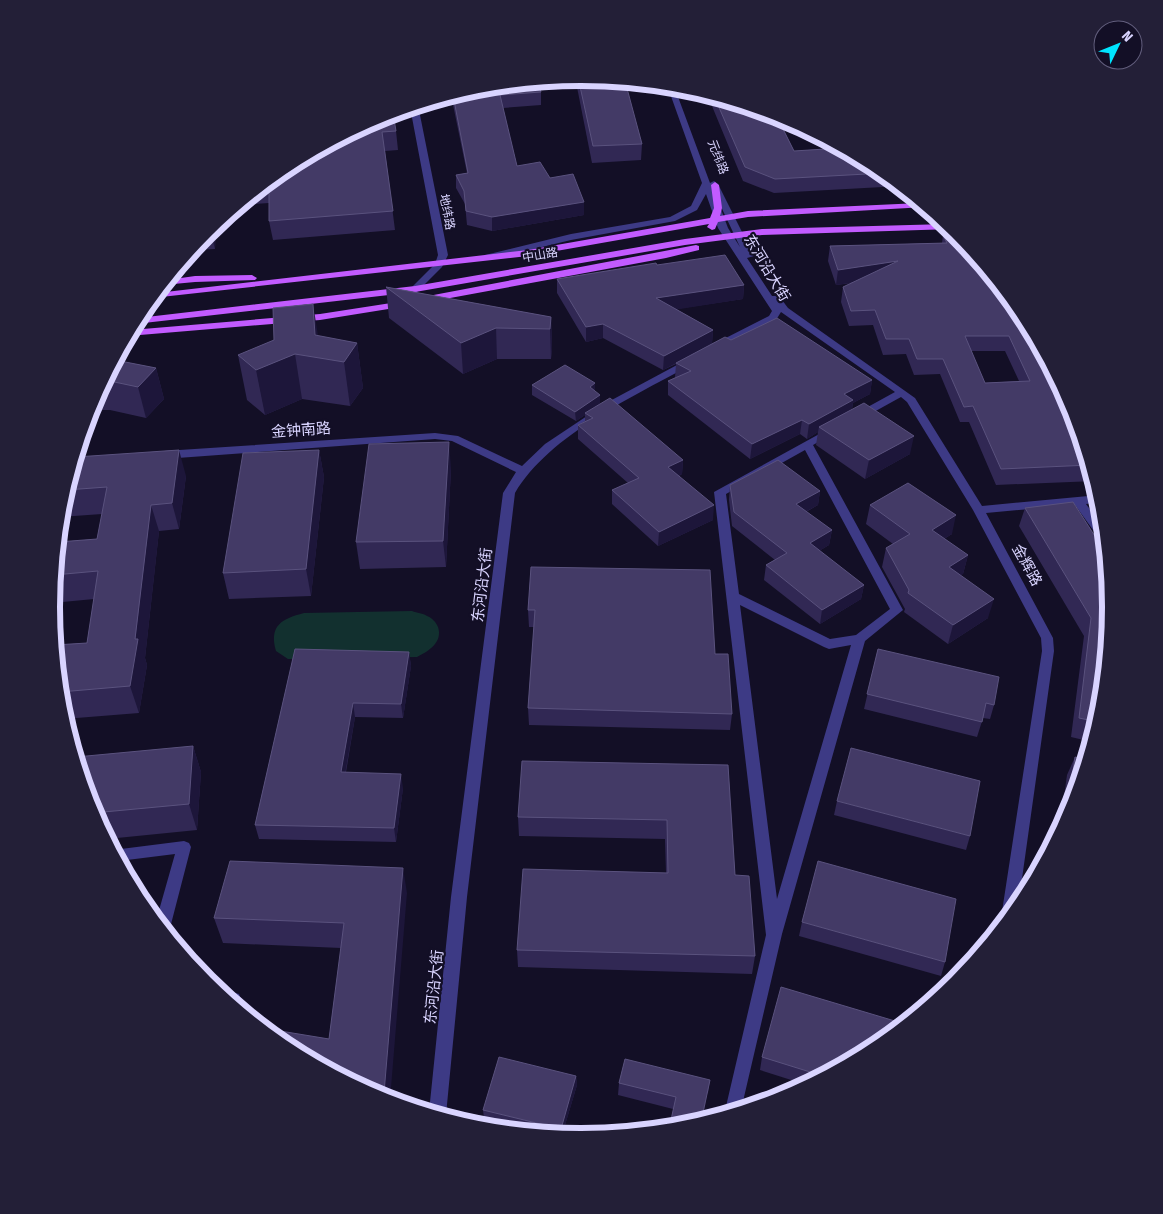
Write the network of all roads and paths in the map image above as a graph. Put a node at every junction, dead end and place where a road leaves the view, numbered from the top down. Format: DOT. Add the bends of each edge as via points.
graph roads {
  1 [pos="673,94"];
  2 [pos="681,96"];
  3 [pos="415,113"];
  4 [pos="710,184"];
  5 [pos="914,205"];
  6 [pos="721,218"];
  7 [pos="938,227"];
  8 [pos="734,236"];
  9 [pos="684,242"];
  10 [pos="481,260"];
  11 [pos="439,265"];
  12 [pos="302,279"];
  13 [pos="174,282"];
  14 [pos="415,290"];
  15 [pos="164,295"];
  16 [pos="398,305"];
  17 [pos="784,310"];
  18 [pos="147,319"];
  19 [pos="139,332"];
  20 [pos="902,392"];
  21 [pos="807,444"];
  22 [pos="152,456"];
  23 [pos="523,471"];
  24 [pos="1092,500"];
  25 [pos="1078,501"];
  26 [pos="979,510"];
  27 [pos="1097,527"];
  28 [pos="733,596"];
  29 [pos="859,639"];
  30 [pos="123,854"];
  31 [pos="1011,902"];
  32 [pos="164,919"];
  33 [pos="774,935"];
  34 [pos="734,1106"];
  35 [pos="438,1108"];
  1 -- 4 [label="street, 元纬路"];
  2 -- 4 [label="street, 元纬路"];
  3 -- 11 [label="street, 地纬路" via="443,255"];
  4 -- 6 [label="main road" via="718,200"];
  4 -- 10 [label="street" via="694,208 672,219 524,247"];
  5 -- 6 [label="main road, 中山路"];
  6 -- 8 [label="street, 东河沿大街"];
  6 -- 9 [label="main road" via="707,233"];
  6 -- 10 [label="main road, 中山路"];
  7 -- 8 [label="main road, 中山路" via="778,231"];
  8 -- 9 [label="main road, 中山路"];
  8 -- 16 [label="main road" via="666,255"];
  8 -- 17 [label="street, 东河沿大街"];
  8 -- 23 [label="street, 东河沿大街" via="777,311 773,318 612,404 549,446"];
  9 -- 14 [label="main road, 中山路"];
  10 -- 11 [label="main road, 中山路"];
  11 -- 12 [label="main road, 中山路"];
  11 -- 14 [label="street"];
  12 -- 13 [label="main road" via="218,278"];
  12 -- 15 [label="main road, 中山路"];
  14 -- 16 [label="street"];
  14 -- 18 [label="main road, 中山路"];
  16 -- 19 [label="main road" via="320,317"];
  17 -- 20 [label="street, 金辉路"];
  20 -- 21 [label="street"];
  20 -- 26 [label="street, 金辉路" via="911,400"];
  21 -- 28 [label="street" via="720,492"];
  21 -- 29 [label="street" via="897,610"];
  22 -- 23 [label="street, 金钟南路" via="435,436 454,438"];
  23 -- 35 [label="street, 东河沿大街" via="509,493 459,897"];
  24 -- 25 [label="street"];
  25 -- 26 [label="street"];
  25 -- 27 [label="street"];
  26 -- 31 [label="street, 金辉路" via="1047,638 1048,651"];
  28 -- 29 [label="street" via="829,644"];
  28 -- 33 [label="street"];
  29 -- 33 [label="street"];
  30 -- 32 [label="street" via="184,847"];
  33 -- 34 [label="street"];
}
